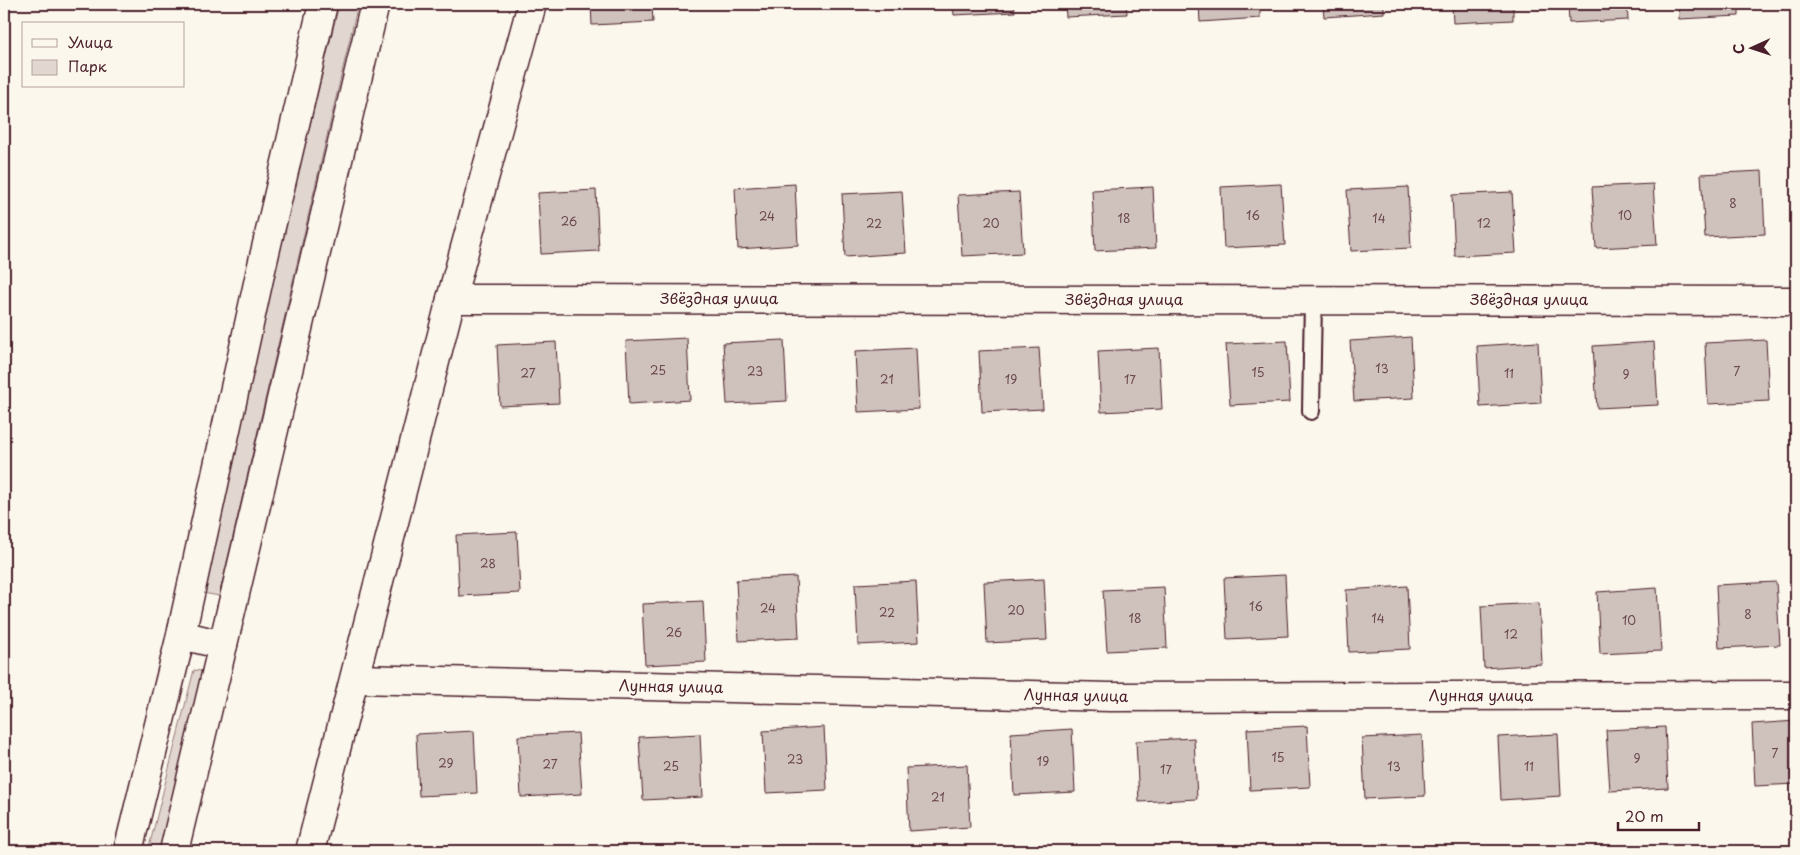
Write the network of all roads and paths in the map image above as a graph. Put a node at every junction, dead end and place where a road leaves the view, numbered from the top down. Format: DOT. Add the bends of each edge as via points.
graph roads {
  1 [pos="323,4"];
  2 [pos="375,4"];
  3 [pos="532,4"];
  4 [pos="451,299"];
  5 [pos="1313,300"];
  6 [pos="1796,301"];
  7 [pos="1311,411"];
  8 [pos="181,635"];
  9 [pos="224,645"];
  10 [pos="355,679"];
  11 [pos="1796,695"];
  12 [pos="128,851"];
  13 [pos="174,851"];
  14 [pos="310,851"];
  1 -- 8 [label="street"];
  2 -- 9 [label="street"];
  3 -- 4 [label="street"];
  4 -- 5 [label="street, Звёздная улица"];
  4 -- 10 [label="street"];
  5 -- 6 [label="street, Звёздная улица"];
  5 -- 7 [label="lane"];
  8 -- 9 [label="street"];
  8 -- 12 [label="street"];
  9 -- 13 [label="street"];
  10 -- 11 [label="street, Лунная улица" via="1110,697"];
  10 -- 14 [label="street"];
}
